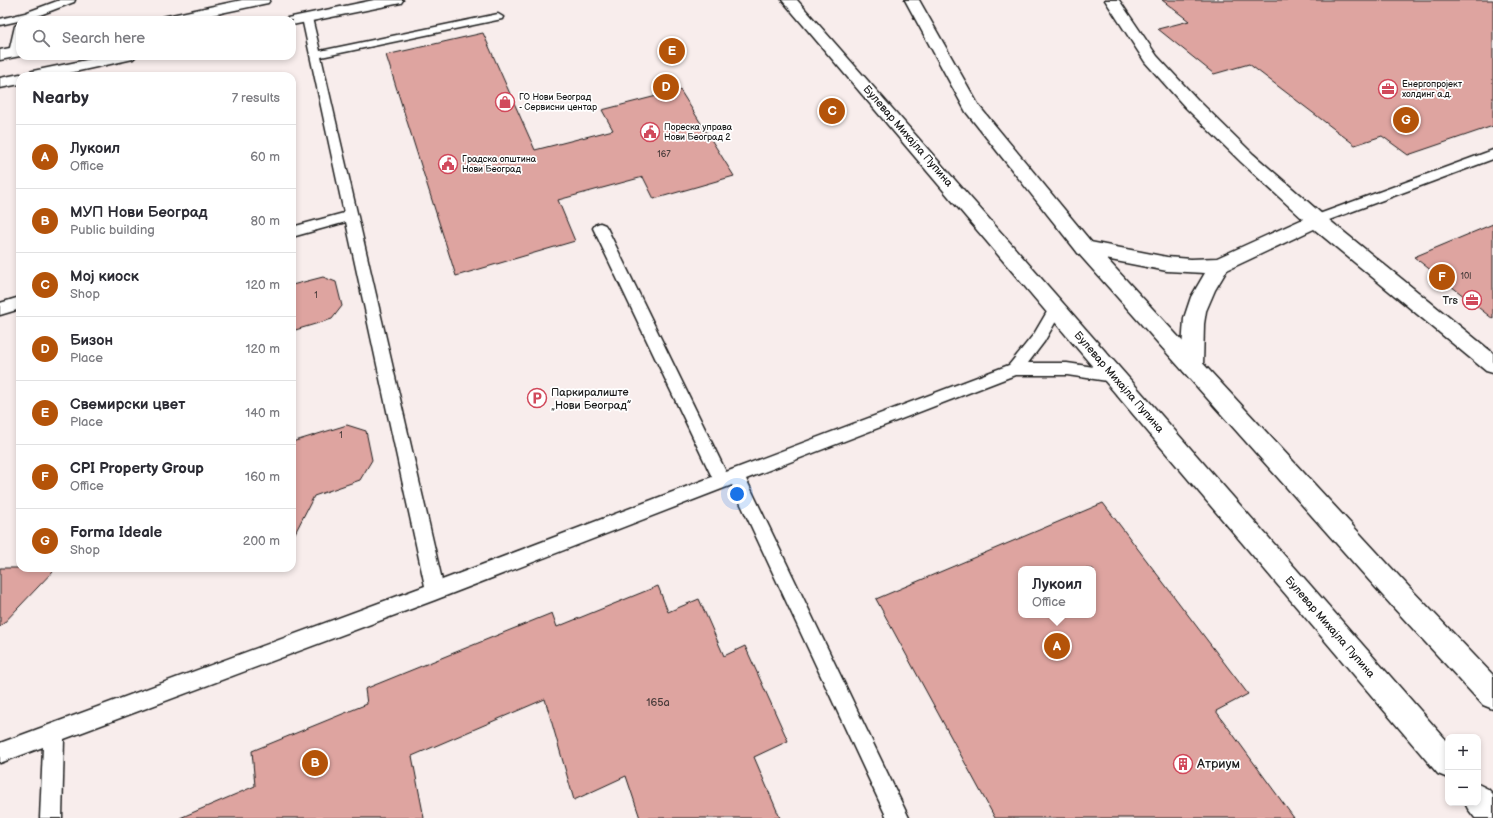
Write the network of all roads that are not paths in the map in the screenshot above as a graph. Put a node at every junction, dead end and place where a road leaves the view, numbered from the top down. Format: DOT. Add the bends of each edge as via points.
graph roads {
  1 [pos="70,0"];
  2 [pos="263,0"];
  3 [pos="396,0"];
  4 [pos="789,0"];
  5 [pos="912,0"];
  6 [pos="1112,0"];
  7 [pos="34,16"];
  8 [pos="186,16"];
  9 [pos="498,17"];
  10 [pos="307,18"];
  11 [pos="296,20"];
  12 [pos="0,22"];
  13 [pos="16,22"];
  14 [pos="16,39"];
  15 [pos="12,53"];
  16 [pos="317,55"];
  17 [pos="109,60"];
  18 [pos="53,72"];
  19 [pos="16,80"];
  20 [pos="0,83"];
  21 [pos="1493,154"];
  22 [pos="352,216"];
  23 [pos="1316,220"];
  24 [pos="600,228"];
  25 [pos="296,231"];
  26 [pos="1085,248"];
  27 [pos="1220,264"];
  28 [pos="16,304"];
  29 [pos="0,309"];
  30 [pos="1056,309"];
  31 [pos="1493,365"];
  32 [pos="1192,366"];
  33 [pos="1014,369"];
  34 [pos="1114,376"];
  35 [pos="729,478"];
  36 [pos="435,591"];
  37 [pos="1493,695"];
  38 [pos="54,733"];
  39 [pos="0,753"];
  40 [pos="1445,761"];
  41 [pos="1481,803"];
  42 [pos="1493,817"];
  43 [pos="51,818"];
  44 [pos="898,818"];
  1 -- 7 [label="lane"];
  2 -- 8 [label="main road"];
  3 -- 10 [label="main road"];
  4 -- 30 [label="main road, Булевар Михајла Пупина"];
  5 -- 26 [label="main road" via="972,108"];
  6 -- 23 [label="main road" via="1150,59 1247,158"];
  9 -- 16 [label="lane"];
  10 -- 11 [label="main road"];
  10 -- 16 [label="lane"];
  12 -- 13 [label="lane"];
  14 -- 15 [label="lane"];
  16 -- 22 [label="lane"];
  17 -- 18 [label="main road"];
  19 -- 20 [label="main road"];
  21 -- 23 [label="lane"];
  22 -- 25 [label="lane"];
  22 -- 36 [label="lane"];
  23 -- 27 [label="main road"];
  23 -- 31 [label="main road"];
  24 -- 35 [label="lane"];
  26 -- 27 [label="main road" via="1167,264"];
  26 -- 32 [label="main road"];
  27 -- 32 [label="main road" via="1206,288 1194,318"];
  28 -- 29 [label="lane"];
  30 -- 33 [label="lane"];
  30 -- 34 [label="main road, Булевар Михајла Пупина"];
  32 -- 37 [label="main road"];
  33 -- 34 [label="lane" via="1067,369"];
  33 -- 35 [label="lane"];
  34 -- 40 [label="main road, Булевар Михајла Пупина"];
  35 -- 36 [label="lane"];
  35 -- 44 [label="lane"];
  36 -- 38 [label="lane"];
  38 -- 39 [label="lane"];
  38 -- 43 [label="lane"];
  41 -- 42 [label="main road"];
}
